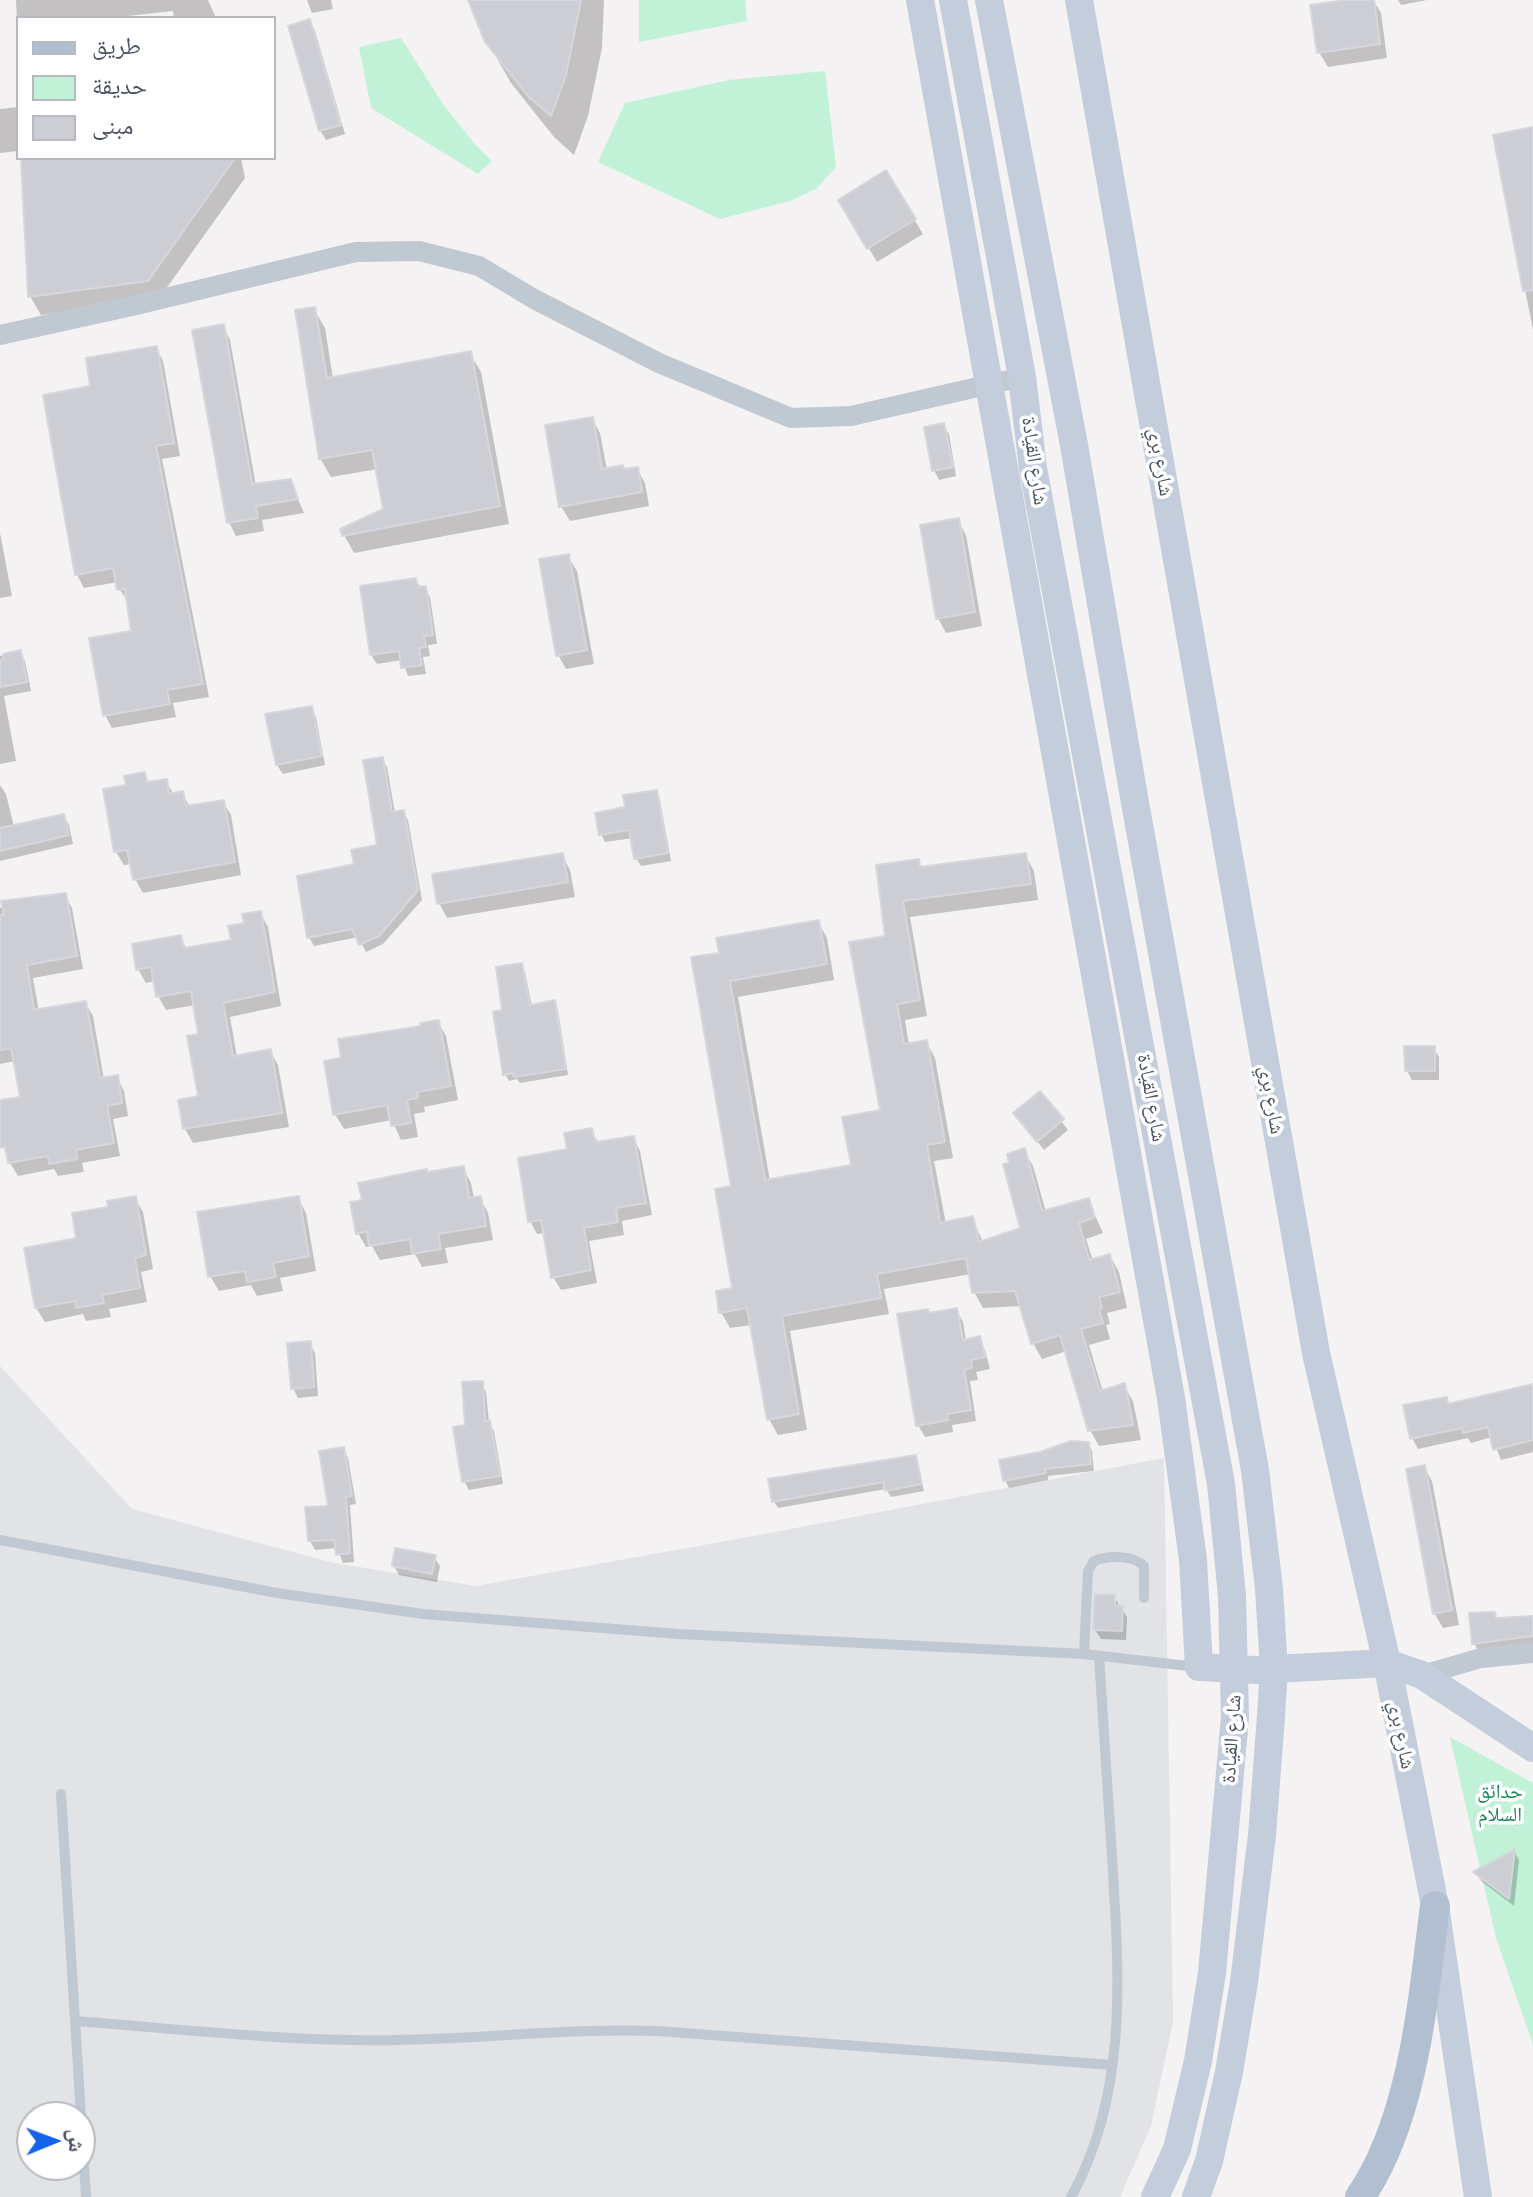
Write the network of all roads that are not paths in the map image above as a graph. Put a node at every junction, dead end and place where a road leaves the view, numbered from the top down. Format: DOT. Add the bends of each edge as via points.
graph roads {
  1 [pos="920,0"];
  2 [pos="953,0"];
  3 [pos="989,0"];
  4 [pos="1079,0"];
  5 [pos="0,335"];
  6 [pos="1022,377"];
  7 [pos="990,384"];
  8 [pos="0,1540"];
  9 [pos="1144,1598"];
  10 [pos="1533,1653"];
  11 [pos="1084,1654"];
  12 [pos="1099,1656"];
  13 [pos="1387,1663"];
  14 [pos="1199,1667"];
  15 [pos="1274,1669"];
  16 [pos="1235,1671"];
  17 [pos="1422,1675"];
  18 [pos="1533,1748"];
  19 [pos="61,1794"];
  20 [pos="1435,1906"];
  21 [pos="75,2021"];
  22 [pos="1112,2065"];
  23 [pos="86,2197"];
  24 [pos="1071,2197"];
  25 [pos="1155,2197"];
  26 [pos="1196,2197"];
  27 [pos="1360,2197"];
  28 [pos="1478,2197"];
  1 -- 7 [label="main road, شارع القيادة"];
  2 -- 6 [label="main road, شارع القيادة"];
  3 -- 15 [label="main road, شارع القيادة" via="1074,445 1255,1470"];
  4 -- 13 [label="main road, شارع بري" via="1316,1353"];
  5 -- 7 [label="street" via="356,252 419,251 479,266 659,363 791,418 851,416"];
  6 -- 7 [label="street"];
  6 -- 16 [label="main road, شارع القيادة" via="1033,468 1221,1484"];
  7 -- 14 [label="main road, شارع القيادة" via="1171,1398 1193,1560"];
  8 -- 11 [label="lane" via="277,1593 423,1614 679,1634"];
  9 -- 11 [label="lane" via="1141,1562 1094,1561 1088,1571"];
  10 -- 17 [label="street" via="1481,1658"];
  11 -- 12 [label="lane"];
  12 -- 14 [label="lane"];
  12 -- 22 [label="lane" via="1117,1947"];
  13 -- 15 [label="main road"];
  13 -- 17 [label="main road"];
  13 -- 20 [label="main road, شارع بري"];
  14 -- 16 [label="main road"];
  15 -- 16 [label="main road"];
  15 -- 26 [label="main road, شارع القيادة" via="1244,1982 1213,2146"];
  16 -- 25 [label="main road, شارع القيادة" via="1212,1973 1177,2149"];
  17 -- 18 [label="main road"];
  19 -- 21 [label="lane"];
  20 -- 27 [label="main road" via="1409,2073 1380,2161"];
  20 -- 28 [label="main road, شارع بري"];
  21 -- 22 [label="lane" via="345,2040 657,2031"];
  21 -- 23 [label="lane"];
  22 -- 24 [label="lane" via="1092,2154"];
}
